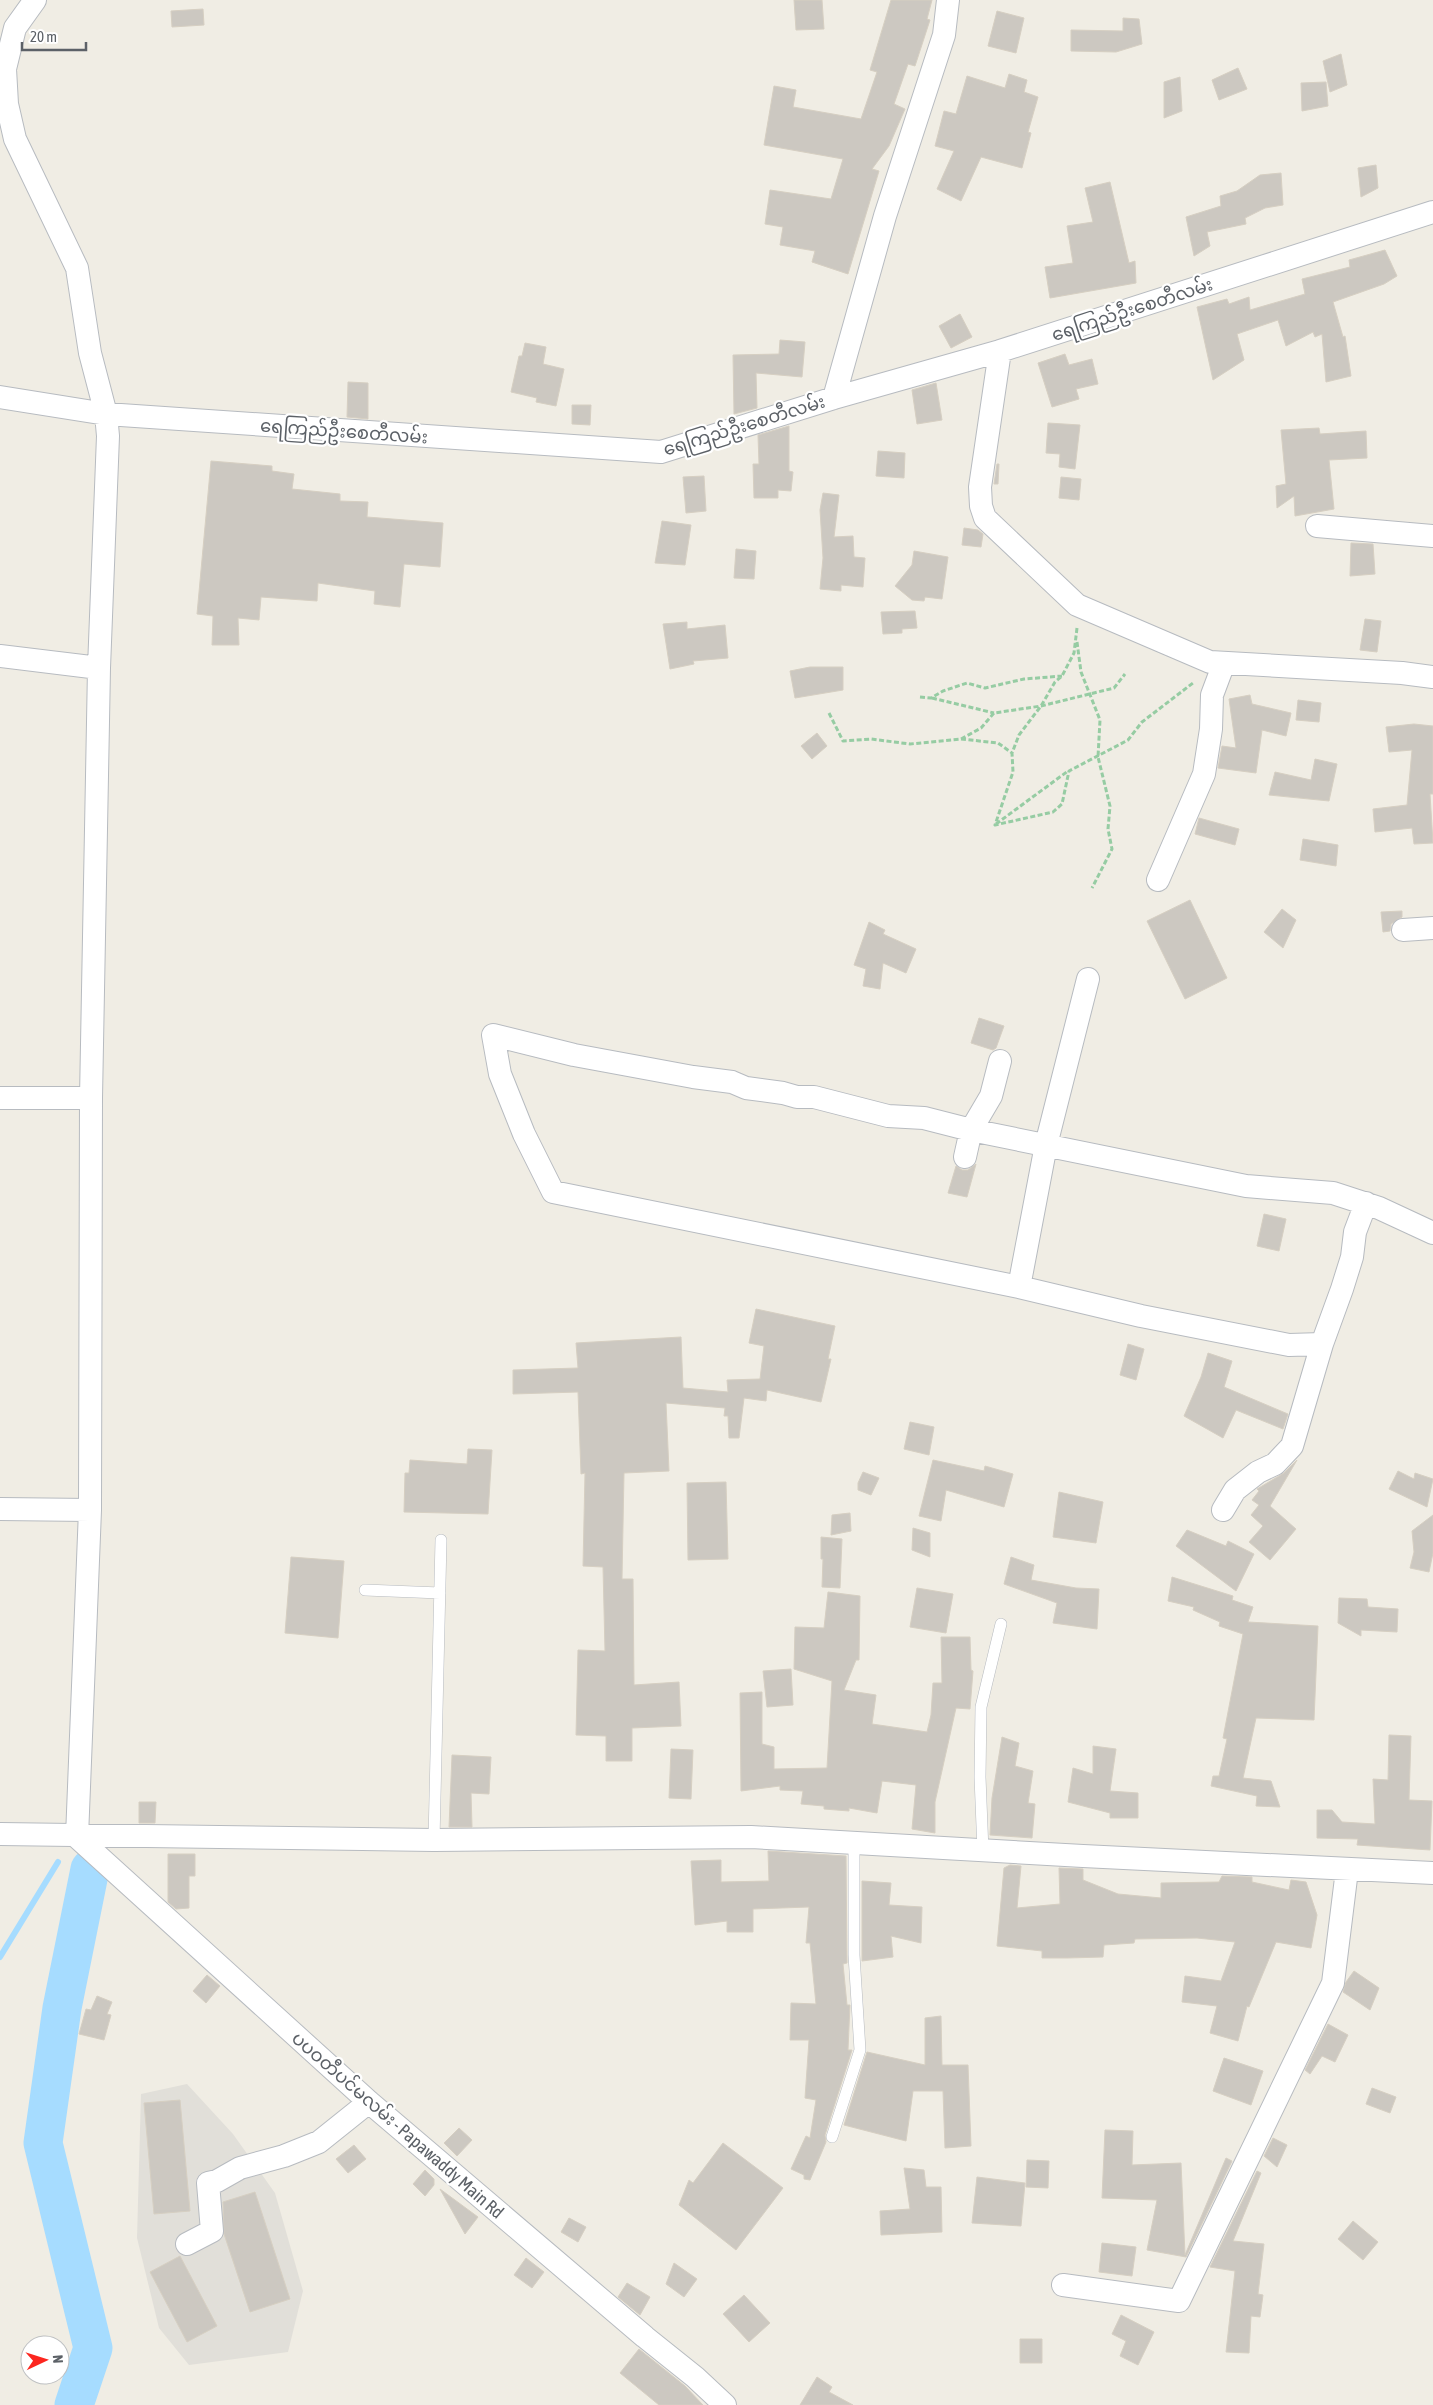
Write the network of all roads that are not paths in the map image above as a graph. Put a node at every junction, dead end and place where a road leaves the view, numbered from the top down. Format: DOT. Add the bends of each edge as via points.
graph roads {
  1 [pos="35,0"];
  2 [pos="948,0"];
  3 [pos="1433,212"];
  4 [pos="1000,351"];
  5 [pos="0,397"];
  6 [pos="834,398"];
  7 [pos="106,414"];
  8 [pos="1317,526"];
  9 [pos="1433,536"];
  10 [pos="0,656"];
  11 [pos="99,668"];
  12 [pos="1220,671"];
  13 [pos="1433,677"];
  14 [pos="1158,880"];
  15 [pos="1433,928"];
  16 [pos="1403,930"];
  17 [pos="1088,979"];
  18 [pos="1000,1062"];
  19 [pos="0,1098"];
  20 [pos="91,1098"];
  21 [pos="971,1130"];
  22 [pos="1046,1145"];
  23 [pos="965,1157"];
  24 [pos="1366,1204"];
  25 [pos="1433,1233"];
  26 [pos="1019,1287"];
  27 [pos="1322,1344"];
  28 [pos="0,1509"];
  29 [pos="90,1510"];
  30 [pos="1223,1510"];
  31 [pos="441,1540"];
  32 [pos="365,1590"];
  33 [pos="440,1593"];
  34 [pos="1001,1624"];
  35 [pos="0,1834"];
  36 [pos="77,1837"];
  37 [pos="434,1840"];
  38 [pos="854,1843"];
  39 [pos="982,1850"];
  40 [pos="1347,1870"];
  41 [pos="1433,1872"];
  42 [pos="369,2102"];
  43 [pos="832,2137"];
  44 [pos="187,2244"];
  45 [pos="1063,2285"];
  46 [pos="726,2405"];
  1 -- 7 [label="street" via="15,28 5,69 8,104 15,139 77,268 90,353"];
  2 -- 6 [label="street" via="944,35 885,216"];
  3 -- 4 [label="street, ရေကြည်ဦးစေတီလမ်း"];
  4 -- 6 [label="street, ရေကြည်ဦးစေတီလမ်း"];
  4 -- 12 [label="street" via="980,487 985,518 1077,605 1210,662"];
  5 -- 7 [label="street, ရေကြည်ဦးစေတီလမ်း"];
  6 -- 7 [label="street, ရေကြည်ဦးစေတီလမ်း" via="661,452"];
  7 -- 11 [label="street" via="108,436"];
  8 -- 9 [label="street"];
  10 -- 11 [label="street"];
  11 -- 20 [label="street"];
  12 -- 13 [label="street" via="1402,673"];
  12 -- 14 [label="street" via="1212,695 1204,774"];
  15 -- 16 [label="street"];
  17 -- 22 [label="street"];
  18 -- 21 [label="street" via="991,1096"];
  19 -- 20 [label="street"];
  20 -- 29 [label="street"];
  21 -- 22 [label="street"];
  21 -- 23 [label="street"];
  21 -- 26 [label="street" via="924,1118 888,1116 814,1097 797,1097 746,1088 732,1082 574,1055 493,1035 500,1074 524,1134 553,1192"];
  22 -- 24 [label="street" via="1246,1186 1333,1193"];
  22 -- 26 [label="street"];
  24 -- 25 [label="street"];
  24 -- 27 [label="street" via="1355,1232 1352,1257 1342,1289"];
  26 -- 27 [label="street" via="1132,1314 1289,1345"];
  27 -- 30 [label="street" via="1292,1446 1275,1464 1258,1472 1235,1490"];
  28 -- 29 [label="street"];
  29 -- 36 [label="street"];
  31 -- 33 [label="lane"];
  32 -- 33 [label="lane"];
  33 -- 37 [label="lane"];
  34 -- 39 [label="lane" via="981,1707"];
  35 -- 36 [label="street"];
  36 -- 37 [label="street"];
  36 -- 42 [label="street, ပပဝတီပင်မလမ်း - Papawaddy Main Rd"];
  37 -- 38 [label="street" via="751,1837"];
  38 -- 39 [label="street"];
  38 -- 43 [label="lane" via="854,1955 860,2050"];
  39 -- 40 [label="street"];
  40 -- 41 [label="street"];
  40 -- 45 [label="street" via="1332,1983 1179,2301"];
  42 -- 44 [label="street" via="319,2142 240,2168 208,2183 212,2231"];
  42 -- 46 [label="street, ပပဝတီပင်မလမ်း - Papawaddy Main Rd"];
}
